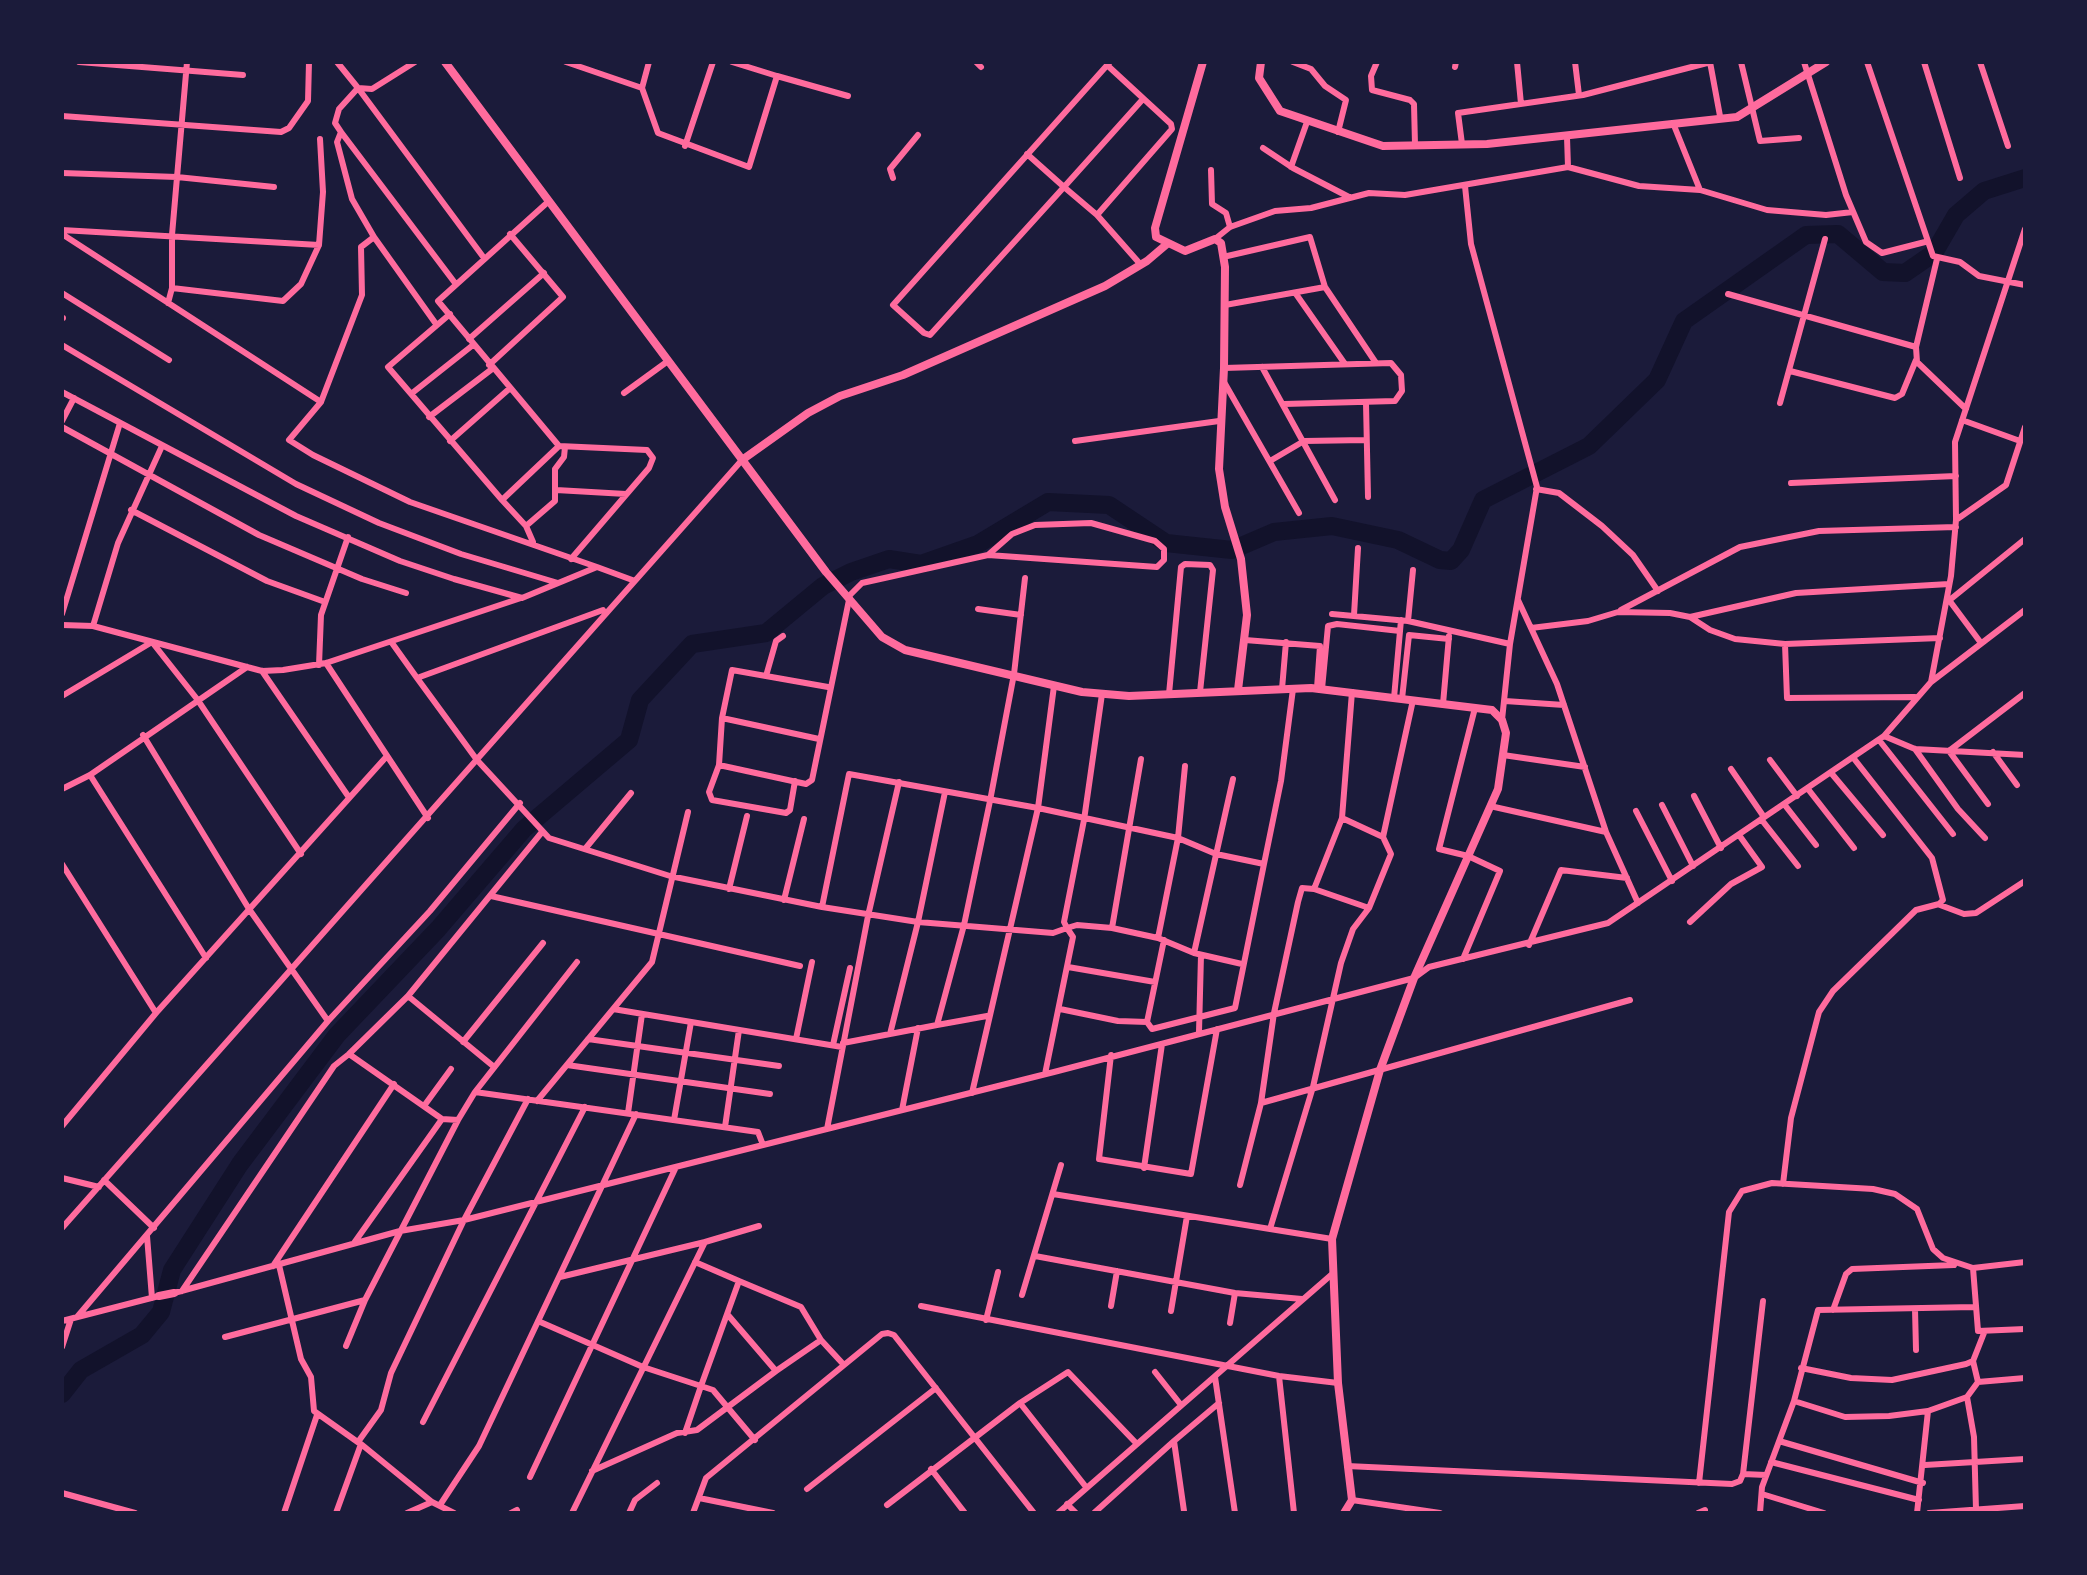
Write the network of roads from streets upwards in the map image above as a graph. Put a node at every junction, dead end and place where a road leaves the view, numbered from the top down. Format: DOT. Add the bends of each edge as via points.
graph roads {
  1 [pos="79,62"];
  2 [pos="187,62"];
  3 [pos="309,62"];
  4 [pos="337,62"];
  5 [pos="415,62"];
  6 [pos="445,62"];
  7 [pos="566,62"];
  8 [pos="649,62"];
  9 [pos="713,62"];
  10 [pos="732,62"];
  11 [pos="1203,62"];
  12 [pos="1261,62"];
  13 [pos="1293,62"];
  14 [pos="1377,62"];
  15 [pos="1517,62"];
  16 [pos="1575,62"];
  17 [pos="1711,62"];
  18 [pos="1741,62"];
  19 [pos="1804,62"];
  20 [pos="1826,62"];
  21 [pos="1867,62"];
  22 [pos="1924,62"];
  23 [pos="1980,62"];
  24 [pos="1108,64"];
  25 [pos="186,71"];
  26 [pos="1808,72"];
  27 [pos="243,75"];
  28 [pos="777,76"];
  29 [pos="358,88"];
  30 [pos="642,88"];
  31 [pos="1579,95"];
  32 [pos="848,96"];
  33 [pos="1143,99"];
  34 [pos="1521,104"];
  35 [pos="1753,108"];
  36 [pos="62,116"];
  37 [pos="1720,116"];
  38 [pos="1307,122"];
  39 [pos="1673,123"];
  40 [pos="179,125"];
  41 [pos="341,132"];
  42 [pos="1338,132"];
  43 [pos="918,135"];
  44 [pos="1567,137"];
  45 [pos="1799,138"];
  46 [pos="320,139"];
  47 [pos="1462,144"];
  48 [pos="1415,145"];
  49 [pos="685,146"];
  50 [pos="2008,146"];
  51 [pos="1263,148"];
  52 [pos="1027,154"];
  53 [pos="1291,167"];
  54 [pos="1568,167"];
  55 [pos="1211,170"];
  56 [pos="62,173"];
  57 [pos="177,177"];
  58 [pos="893,178"];
  59 [pos="1960,178"];
  60 [pos="1465,186"];
  61 [pos="274,187"];
  62 [pos="1064,187"];
  63 [pos="1700,190"];
  64 [pos="1349,197"];
  65 [pos="549,201"];
  66 [pos="1853,212"];
  67 [pos="1097,215"];
  68 [pos="1230,227"];
  69 [pos="2025,229"];
  70 [pos="62,232"];
  71 [pos="510,234"];
  72 [pos="172,235"];
  73 [pos="374,237"];
  74 [pos="1215,239"];
  75 [pos="1825,239"];
  76 [pos="1167,244"];
  77 [pos="1926,244"];
  78 [pos="319,245"];
  79 [pos="1223,257"];
  80 [pos="1935,257"];
  81 [pos="484,258"];
  82 [pos="1141,265"];
  83 [pos="544,273"];
  84 [pos="2008,280"];
  85 [pos="455,283"];
  86 [pos="2025,285"];
  87 [pos="1325,287"];
  88 [pos="172,288"];
  89 [pos="62,293"];
  90 [pos="1296,294"];
  91 [pos="1728,294"];
  92 [pos="168,303"];
  93 [pos="1225,305"];
  94 [pos="450,314"];
  95 [pos="1806,315"];
  96 [pos="436,324"];
  97 [pos="471,342"];
  98 [pos="62,345"];
  99 [pos="1916,347"];
  100 [pos="169,360"];
  101 [pos="1916,360"];
  102 [pos="668,361"];
  103 [pos="1376,363"];
  104 [pos="1345,364"];
  105 [pos="490,367"];
  106 [pos="1262,367"];
  107 [pos="1224,368"];
  108 [pos="1790,371"];
  109 [pos="1224,382"];
  110 [pos="509,389"];
  111 [pos="62,392"];
  112 [pos="624,393"];
  113 [pos="411,394"];
  114 [pos="74,398"];
  115 [pos="321,402"];
  116 [pos="1366,403"];
  117 [pos="1780,403"];
  118 [pos="1284,404"];
  119 [pos="1966,409"];
  120 [pos="429,417"];
  121 [pos="1962,420"];
  122 [pos="62,421"];
  123 [pos="1219,421"];
  124 [pos="120,423"];
  125 [pos="62,427"];
  126 [pos="2025,427"];
  127 [pos="1366,440"];
  128 [pos="450,441"];
  129 [pos="1075,441"];
  130 [pos="1304,441"];
  131 [pos="2020,441"];
  132 [pos="162,446"];
  133 [pos="562,446"];
  134 [pos="108,453"];
  135 [pos="742,460"];
  136 [pos="1270,461"];
  137 [pos="147,476"];
  138 [pos="1956,476"];
  139 [pos="1791,483"];
  140 [pos="1536,488"];
  141 [pos="556,490"];
  142 [pos="626,494"];
  143 [pos="1368,497"];
  144 [pos="502,500"];
  145 [pos="1335,500"];
  146 [pos="131,510"];
  147 [pos="1299,513"];
  148 [pos="1956,523"];
  149 [pos="526,526"];
  150 [pos="348,537"];
  151 [pos="2025,539"];
  152 [pos="533,542"];
  153 [pos="1358,548"];
  154 [pos="988,555"];
  155 [pos="571,559"];
  156 [pos="597,567"];
  157 [pos="337,569"];
  158 [pos="1413,570"];
  159 [pos="1025,578"];
  160 [pos="635,581"];
  161 [pos="558,583"];
  162 [pos="1949,584"];
  163 [pos="1658,591"];
  164 [pos="406,593"];
  165 [pos="850,595"];
  166 [pos="522,598"];
  167 [pos="1517,598"];
  168 [pos="325,602"];
  169 [pos="1948,602"];
  170 [pos="607,609"];
  171 [pos="978,609"];
  172 [pos="2025,610"];
  173 [pos="1618,612"];
  174 [pos="62,614"];
  175 [pos="1332,614"];
  176 [pos="1021,615"];
  177 [pos="1354,615"];
  178 [pos="1690,617"];
  179 [pos="1404,621"];
  180 [pos="62,625"];
  181 [pos="93,626"];
  182 [pos="1531,628"];
  183 [pos="1450,629"];
  184 [pos="1400,631"];
  185 [pos="783,636"];
  186 [pos="1940,638"];
  187 [pos="1449,639"];
  188 [pos="1245,640"];
  189 [pos="152,642"];
  190 [pos="1286,642"];
  191 [pos="392,643"];
  192 [pos="1981,643"];
  193 [pos="1510,644"];
  194 [pos="1785,644"];
  195 [pos="322,664"];
  196 [pos="247,667"];
  197 [pos="262,671"];
  198 [pos="1014,674"];
  199 [pos="766,676"];
  200 [pos="417,678"];
  201 [pos="1931,682"];
  202 [pos="1054,686"];
  203 [pos="828,687"];
  204 [pos="1282,689"];
  205 [pos="1293,689"];
  206 [pos="1320,689"];
  207 [pos="1238,690"];
  208 [pos="1200,692"];
  209 [pos="1352,692"];
  210 [pos="2025,693"];
  211 [pos="1102,694"];
  212 [pos="1169,694"];
  213 [pos="62,696"];
  214 [pos="1915,697"];
  215 [pos="1398,698"];
  216 [pos="197,699"];
  217 [pos="1413,700"];
  218 [pos="1505,701"];
  219 [pos="1443,704"];
  220 [pos="1564,705"];
  221 [pos="1475,708"];
  222 [pos="722,718"];
  223 [pos="1502,720"];
  224 [pos="143,735"];
  225 [pos="1882,738"];
  226 [pos="819,739"];
  227 [pos="1915,749"];
  228 [pos="1949,751"];
  229 [pos="1993,752"];
  230 [pos="1503,755"];
  231 [pos="2025,755"];
  232 [pos="387,756"];
  233 [pos="1141,759"];
  234 [pos="477,760"];
  235 [pos="1770,760"];
  236 [pos="1855,760"];
  237 [pos="719,765"];
  238 [pos="1185,766"];
  239 [pos="1585,767"];
  240 [pos="1731,769"];
  241 [pos="1832,774"];
  242 [pos="90,775"];
  243 [pos="1233,779"];
  244 [pos="795,781"];
  245 [pos="899,782"];
  246 [pos="2017,785"];
  247 [pos="62,789"];
  248 [pos="1808,789"];
  249 [pos="945,792"];
  250 [pos="631,793"];
  251 [pos="348,796"];
  252 [pos="1694,796"];
  253 [pos="1797,796"];
  254 [pos="990,801"];
  255 [pos="520,803"];
  256 [pos="1784,804"];
  257 [pos="1988,804"];
  258 [pos="1662,805"];
  259 [pos="1490,806"];
  260 [pos="1038,808"];
  261 [pos="1636,811"];
  262 [pos="688,812"];
  263 [pos="747,816"];
  264 [pos="428,818"];
  265 [pos="1342,818"];
  266 [pos="1763,818"];
  267 [pos="804,819"];
  268 [pos="1084,820"];
  269 [pos="1131,829"];
  270 [pos="542,832"];
  271 [pos="1606,832"];
  272 [pos="1953,834"];
  273 [pos="1739,835"];
  274 [pos="1883,835"];
  275 [pos="1383,837"];
  276 [pos="1178,838"];
  277 [pos="1985,838"];
  278 [pos="1816,845"];
  279 [pos="1721,848"];
  280 [pos="1854,848"];
  281 [pos="585,849"];
  282 [pos="301,854"];
  283 [pos="1216,854"];
  284 [pos="1468,856"];
  285 [pos="62,864"];
  286 [pos="1264,864"];
  287 [pos="1693,866"];
  288 [pos="1798,866"];
  289 [pos="670,876"];
  290 [pos="1627,878"];
  291 [pos="1672,881"];
  292 [pos="2025,881"];
  293 [pos="729,889"];
  294 [pos="1314,889"];
  295 [pos="491,896"];
  296 [pos="784,900"];
  297 [pos="1638,903"];
  298 [pos="1939,904"];
  299 [pos="822,907"];
  300 [pos="1369,908"];
  301 [pos="249,909"];
  302 [pos="868,916"];
  303 [pos="918,922"];
  304 [pos="1690,922"];
  305 [pos="964,925"];
  306 [pos="1067,928"];
  307 [pos="1112,928"];
  308 [pos="1012,929"];
  309 [pos="657,934"];
  310 [pos="1161,939"];
  311 [pos="543,943"];
  312 [pos="1529,945"];
  313 [pos="1197,954"];
  314 [pos="206,958"];
  315 [pos="1463,959"];
  316 [pos="577,962"];
  317 [pos="812,962"];
  318 [pos="1242,964"];
  319 [pos="800,966"];
  320 [pos="1068,967"];
  321 [pos="291,968"];
  322 [pos="850,968"];
  323 [pos="1414,978"];
  324 [pos="1155,982"];
  325 [pos="408,996"];
  326 [pos="1332,998"];
  327 [pos="1630,1000"];
  328 [pos="613,1009"];
  329 [pos="1060,1009"];
  330 [pos="156,1013"];
  331 [pos="1274,1013"];
  332 [pos="642,1014"];
  333 [pos="987,1016"];
  334 [pos="1198,1018"];
  335 [pos="328,1021"];
  336 [pos="691,1022"];
  337 [pos="1147,1022"];
  338 [pos="937,1025"];
  339 [pos="918,1028"];
  340 [pos="1152,1029"];
  341 [pos="1217,1029"];
  342 [pos="739,1030"];
  343 [pos="1199,1032"];
  344 [pos="890,1034"];
  345 [pos="588,1039"];
  346 [pos="796,1039"];
  347 [pos="463,1042"];
  348 [pos="1159,1044"];
  349 [pos="638,1045"];
  350 [pos="833,1045"];
  351 [pos="842,1045"];
  352 [pos="686,1053"];
  353 [pos="349,1054"];
  354 [pos="1111,1055"];
  355 [pos="735,1059"];
  356 [pos="567,1065"];
  357 [pos="493,1066"];
  358 [pos="779,1066"];
  359 [pos="451,1069"];
  360 [pos="1380,1070"];
  361 [pos="634,1073"];
  362 [pos="1045,1074"];
  363 [pos="681,1080"];
  364 [pos="394,1084"];
  365 [pos="731,1087"];
  366 [pos="1313,1087"];
  367 [pos="475,1092"];
  368 [pos="972,1093"];
  369 [pos="770,1094"];
  370 [pos="528,1099"];
  371 [pos="537,1101"];
  372 [pos="1261,1103"];
  373 [pos="424,1106"];
  374 [pos="585,1107"];
  375 [pos="902,1110"];
  376 [pos="632,1114"];
  377 [pos="442,1119"];
  378 [pos="458,1120"];
  379 [pos="674,1120"];
  380 [pos="62,1126"];
  381 [pos="725,1127"];
  382 [pos="827,1129"];
  383 [pos="763,1145"];
  384 [pos="1061,1165"];
  385 [pos="676,1167"];
  386 [pos="1144,1168"];
  387 [pos="62,1178"];
  388 [pos="104,1180"];
  389 [pos="1783,1184"];
  390 [pos="605,1185"];
  391 [pos="1240,1185"];
  392 [pos="99,1187"];
  393 [pos="1053,1194"];
  394 [pos="535,1202"];
  395 [pos="1187,1216"];
  396 [pos="464,1220"];
  397 [pos="759,1226"];
  398 [pos="62,1228"];
  399 [pos="154,1228"];
  400 [pos="1270,1229"];
  401 [pos="400,1231"];
  402 [pos="147,1236"];
  403 [pos="1332,1239"];
  404 [pos="705,1242"];
  405 [pos="353,1244"];
  406 [pos="1035,1256"];
  407 [pos="633,1259"];
  408 [pos="695,1262"];
  409 [pos="2025,1262"];
  410 [pos="276,1265"];
  411 [pos="1957,1265"];
  412 [pos="1973,1268"];
  413 [pos="1117,1271"];
  414 [pos="998,1272"];
  415 [pos="1331,1275"];
  416 [pos="560,1277"];
  417 [pos="739,1281"];
  418 [pos="1176,1283"];
  419 [pos="178,1292"];
  420 [pos="1235,1293"];
  421 [pos="1022,1295"];
  422 [pos="156,1297"];
  423 [pos="1302,1299"];
  424 [pos="365,1300"];
  425 [pos="1763,1301"];
  426 [pos="921,1306"];
  427 [pos="1111,1306"];
  428 [pos="1974,1307"];
  429 [pos="1915,1309"];
  430 [pos="1833,1310"];
  431 [pos="1171,1311"];
  432 [pos="728,1315"];
  433 [pos="74,1318"];
  434 [pos="290,1319"];
  435 [pos="986,1320"];
  436 [pos="62,1321"];
  437 [pos="538,1321"];
  438 [pos="1230,1323"];
  439 [pos="2025,1329"];
  440 [pos="1984,1333"];
  441 [pos="225,1337"];
  442 [pos="821,1340"];
  443 [pos="592,1345"];
  444 [pos="346,1346"];
  445 [pos="62,1347"];
  446 [pos="1916,1350"];
  447 [pos="1973,1361"];
  448 [pos="844,1365"];
  449 [pos="1230,1366"];
  450 [pos="643,1367"];
  451 [pos="1801,1368"];
  452 [pos="776,1371"];
  453 [pos="1155,1372"];
  454 [pos="1279,1376"];
  455 [pos="1215,1377"];
  456 [pos="2025,1378"];
  457 [pos="1978,1382"];
  458 [pos="1338,1383"];
  459 [pos="701,1386"];
  460 [pos="936,1388"];
  461 [pos="1967,1397"];
  462 [pos="1794,1401"];
  463 [pos="1020,1403"];
  464 [pos="1219,1403"];
  465 [pos="1181,1405"];
  466 [pos="729,1407"];
  467 [pos="1928,1411"];
  468 [pos="317,1415"];
  469 [pos="423,1422"];
  470 [pos="685,1433"];
  471 [pos="973,1435"];
  472 [pos="755,1440"];
  473 [pos="1174,1441"];
  474 [pos="1779,1441"];
  475 [pos="359,1443"];
  476 [pos="1136,1443"];
  477 [pos="2025,1459"];
  478 [pos="1771,1462"];
  479 [pos="1975,1462"];
  480 [pos="1925,1465"];
  481 [pos="1347,1466"];
  482 [pos="931,1469"];
  483 [pos="591,1471"];
  484 [pos="1743,1474"];
  485 [pos="1766,1475"];
  486 [pos="530,1477"];
  487 [pos="657,1483"];
  488 [pos="1699,1483"];
  489 [pos="1923,1483"];
  490 [pos="1086,1487"];
  491 [pos="807,1489"];
  492 [pos="62,1493"];
  493 [pos="1762,1494"];
  494 [pos="699,1498"];
  495 [pos="1919,1500"];
  496 [pos="436,1504"];
  497 [pos="1067,1504"];
  498 [pos="887,1505"];
  499 [pos="2025,1506"];
  500 [pos="1348,1509"];
  501 [pos="1976,1510"];
  502 [pos="1184,1511"];
  503 [pos="1952,1512"];
  504 [pos="135,1513"];
  505 [pos="284,1513"];
  506 [pos="336,1513"];
  507 [pos="407,1513"];
  508 [pos="454,1513"];
  509 [pos="572,1513"];
  510 [pos="629,1513"];
  511 [pos="693,1513"];
  512 [pos="773,1513"];
  513 [pos="965,1513"];
  514 [pos="1034,1513"];
  515 [pos="1058,1513"];
  516 [pos="1076,1513"];
  517 [pos="1094,1513"];
  518 [pos="1235,1513"];
  519 [pos="1294,1513"];
  520 [pos="1440,1513"];
  521 [pos="1760,1513"];
  522 [pos="1824,1513"];
  523 [pos="1917,1513"];
  524 [pos="1929,1513"];
  1 -- 25 [label="street"];
  2 -- 25 [label="street"];
  3 -- 40 [label="street" via="308,101 285,131"];
  4 -- 29 [label="street"];
  5 -- 29 [label="street" via="372,89"];
  6 -- 65 [label="street"];
  7 -- 30 [label="street"];
  8 -- 30 [label="street"];
  9 -- 49 [label="street"];
  10 -- 28 [label="street"];
  11 -- 76 [label="street" via="1155,228 1156,237"];
  12 -- 38 [label="street" via="1259,78 1280,111"];
  13 -- 42 [label="street" via="1311,69 1346,100"];
  14 -- 48 [label="street" via="1372,90 1414,104"];
  15 -- 34 [label="street"];
  16 -- 31 [label="street"];
  17 -- 31 [label="street"];
  17 -- 37 [label="street"];
  18 -- 35 [label="street"];
  19 -- 26 [label="street"];
  20 -- 26 [label="street"];
  21 -- 77 [label="street"];
  22 -- 59 [label="street"];
  23 -- 50 [label="street"];
  24 -- 33 [label="street"];
  24 -- 52 [label="street"];
  25 -- 27 [label="street"];
  25 -- 40 [label="street"];
  26 -- 35 [label="street"];
  26 -- 66 [label="street"];
  28 -- 32 [label="street"];
  28 -- 49 [label="street" via="749,167"];
  29 -- 41 [label="street" via="339,109 335,123"];
  29 -- 81 [label="street"];
  30 -- 49 [label="street" via="658,133"];
  31 -- 34 [label="street"];
  33 -- 62 [label="street"];
  33 -- 67 [label="street" via="1172,129"];
  34 -- 47 [label="street" via="1458,113"];
  35 -- 37 [label="street" via="1737,117"];
  35 -- 45 [label="street" via="1760,141"];
  36 -- 40 [label="street"];
  37 -- 39 [label="street"];
  38 -- 42 [label="street"];
  38 -- 53 [label="street"];
  39 -- 44 [label="street"];
  39 -- 63 [label="street"];
  40 -- 57 [label="street"];
  41 -- 73 [label="street" via="337,142 352,199"];
  41 -- 85 [label="street"];
  42 -- 48 [label="street" via="1383,146"];
  43 -- 58 [label="street" via="890,169"];
  44 -- 47 [label="street"];
  44 -- 54 [label="street"];
  46 -- 78 [label="street"];
  47 -- 48 [label="street"];
  51 -- 53 [label="street"];
  52 -- 62 [label="street"];
  52 -- 62 [label="street" via="893,305 924,333 930,335"];
  53 -- 64 [label="street"];
  54 -- 60 [label="street"];
  54 -- 63 [label="street" via="1639,186"];
  55 -- 68 [label="street" via="1212,204 1226,213"];
  56 -- 57 [label="street"];
  57 -- 61 [label="street"];
  57 -- 72 [label="street"];
  60 -- 64 [label="street"];
  60 -- 140 [label="street" via="1471,244"];
  62 -- 67 [label="street"];
  63 -- 66 [label="street" via="1767,210"];
  64 -- 68 [label="street" via="1275,211"];
  65 -- 71 [label="street"];
  65 -- 102 [label="street"];
  66 -- 77 [label="street" via="1866,242 1877,252"];
  67 -- 82 [label="street"];
  68 -- 74 [label="street"];
  69 -- 84 [label="street"];
  70 -- 72 [label="street"];
  70 -- 92 [label="street"];
  71 -- 81 [label="street"];
  71 -- 83 [label="street"];
  72 -- 78 [label="street"];
  72 -- 88 [label="street"];
  73 -- 96 [label="street"];
  73 -- 115 [label="street" via="361,247 362,295"];
  74 -- 76 [label="street" via="1185,251"];
  74 -- 79 [label="street"];
  75 -- 95 [label="street"];
  76 -- 82 [label="street"];
  77 -- 80 [label="street"];
  78 -- 88 [label="street" via="301,284 283,301"];
  79 -- 87 [label="street" via="1310,237"];
  79 -- 93 [label="street"];
  80 -- 84 [label="street" via="1960,262 1979,276"];
  80 -- 99 [label="street"];
  81 -- 85 [label="street"];
  82 -- 135 [label="street" via="1014,328 840,396"];
  83 -- 97 [label="street"];
  83 -- 105 [label="street" via="562,300"];
  84 -- 86 [label="street"];
  84 -- 119 [label="street"];
  85 -- 94 [label="street" via="438,301"];
  87 -- 90 [label="street"];
  87 -- 103 [label="street"];
  88 -- 92 [label="street"];
  89 -- 100 [label="street"];
  90 -- 93 [label="street"];
  90 -- 104 [label="street"];
  91 -- 95 [label="street"];
  92 -- 115 [label="street"];
  93 -- 107 [label="street"];
  94 -- 96 [label="street"];
  94 -- 97 [label="street"];
  95 -- 99 [label="street"];
  95 -- 108 [label="street"];
  96 -- 113 [label="street" via="388,367"];
  97 -- 105 [label="street"];
  97 -- 113 [label="street"];
  98 -- 161 [label="street" via="310,490 406,534"];
  99 -- 101 [label="street"];
  101 -- 108 [label="street" via="1902,394 1895,398"];
  101 -- 119 [label="street"];
  102 -- 112 [label="street"];
  102 -- 135 [label="street"];
  103 -- 104 [label="street"];
  103 -- 116 [label="street" via="1398,368 1402,391 1395,401"];
  104 -- 106 [label="street"];
  105 -- 110 [label="street"];
  105 -- 120 [label="street"];
  106 -- 107 [label="street"];
  106 -- 118 [label="street"];
  107 -- 109 [label="street"];
  108 -- 117 [label="street"];
  109 -- 123 [label="street"];
  109 -- 136 [label="street"];
  110 -- 128 [label="street"];
  110 -- 133 [label="street"];
  111 -- 114 [label="street"];
  113 -- 120 [label="street"];
  114 -- 122 [label="street"];
  114 -- 124 [label="street"];
  115 -- 152 [label="street" via="289,440 410,502"];
  116 -- 118 [label="street"];
  116 -- 127 [label="street"];
  118 -- 130 [label="street"];
  119 -- 121 [label="street"];
  120 -- 128 [label="street"];
  121 -- 131 [label="street"];
  121 -- 138 [label="street" via="1955,442"];
  123 -- 129 [label="street"];
  123 -- 188 [label="street" via="1219,469 1241,559"];
  124 -- 132 [label="street"];
  124 -- 134 [label="street"];
  125 -- 134 [label="street"];
  126 -- 131 [label="street"];
  127 -- 130 [label="street"];
  127 -- 143 [label="street"];
  128 -- 144 [label="street"];
  130 -- 136 [label="street"];
  130 -- 145 [label="street"];
  131 -- 148 [label="street" via="2006,485"];
  132 -- 137 [label="street"];
  132 -- 150 [label="street"];
  133 -- 141 [label="street"];
  133 -- 142 [label="street" via="652,453 649,468"];
  133 -- 144 [label="street"];
  134 -- 137 [label="street"];
  134 -- 174 [label="street"];
  135 -- 160 [label="street"];
  135 -- 165 [label="street" via="836,585"];
  136 -- 147 [label="street"];
  137 -- 146 [label="street"];
  137 -- 157 [label="street"];
  138 -- 139 [label="street"];
  138 -- 148 [label="street"];
  140 -- 163 [label="street" via="1559,493 1602,526 1633,555"];
  140 -- 167 [label="street"];
  141 -- 142 [label="street"];
  141 -- 149 [label="street" via="555,501"];
  142 -- 155 [label="street"];
  144 -- 149 [label="street"];
  146 -- 168 [label="street" via="267,581"];
  146 -- 181 [label="street"];
  148 -- 162 [label="street"];
  148 -- 163 [label="street" via="1819,531 1740,547"];
  149 -- 152 [label="street"];
  150 -- 157 [label="street"];
  150 -- 166 [label="street" via="400,561"];
  151 -- 169 [label="street"];
  152 -- 155 [label="street"];
  153 -- 177 [label="street"];
  154 -- 154 [label="street" via="1012,534 1035,525 1091,523 1155,541 1164,549 1157,567"];
  154 -- 165 [label="street" via="862,583"];
  155 -- 156 [label="street"];
  156 -- 160 [label="street"];
  156 -- 161 [label="street"];
  157 -- 164 [label="street"];
  157 -- 168 [label="street"];
  158 -- 179 [label="street"];
  159 -- 176 [label="street"];
  160 -- 170 [label="street"];
  161 -- 166 [label="street"];
  162 -- 169 [label="street"];
  162 -- 178 [label="street" via="1796,593"];
  163 -- 173 [label="street"];
  165 -- 198 [label="street" via="882,637 905,650"];
  165 -- 203 [label="street"];
  166 -- 191 [label="street"];
  167 -- 182 [label="street"];
  167 -- 193 [label="street"];
  168 -- 195 [label="street" via="318,632"];
  169 -- 186 [label="street"];
  169 -- 192 [label="street"];
  170 -- 200 [label="street"];
  170 -- 234 [label="street"];
  171 -- 176 [label="street"];
  172 -- 192 [label="street"];
  173 -- 178 [label="street"];
  173 -- 182 [label="street"];
  175 -- 177 [label="street"];
  176 -- 198 [label="street"];
  177 -- 179 [label="street"];
  178 -- 194 [label="street" via="1735,639"];
  179 -- 183 [label="street"];
  179 -- 184 [label="street"];
  180 -- 181 [label="street"];
  181 -- 189 [label="street"];
  182 -- 220 [label="street"];
  183 -- 187 [label="street"];
  183 -- 193 [label="street"];
  184 -- 206 [label="street" via="1328,626"];
  184 -- 215 [label="street"];
  185 -- 199 [label="street" via="776,641"];
  186 -- 194 [label="street"];
  186 -- 201 [label="street"];
  187 -- 215 [label="street" via="1409,635"];
  187 -- 219 [label="street"];
  188 -- 190 [label="street"];
  188 -- 207 [label="street"];
  189 -- 196 [label="street"];
  189 -- 213 [label="street"];
  189 -- 216 [label="street"];
  190 -- 204 [label="street"];
  190 -- 206 [label="street" via="1320,646"];
  191 -- 195 [label="street"];
  191 -- 200 [label="street"];
  192 -- 201 [label="street"];
  193 -- 218 [label="street"];
  194 -- 214 [label="street" via="1787,698"];
  195 -- 197 [label="street"];
  195 -- 232 [label="street"];
  196 -- 197 [label="street"];
  196 -- 216 [label="street"];
  197 -- 251 [label="street"];
  198 -- 202 [label="street"];
  198 -- 254 [label="street"];
  199 -- 203 [label="street"];
  199 -- 222 [label="street" via="732,670"];
  200 -- 234 [label="street"];
  201 -- 214 [label="street"];
  202 -- 211 [label="street"];
  202 -- 260 [label="street"];
  203 -- 226 [label="street"];
  204 -- 205 [label="street"];
  204 -- 207 [label="street"];
  205 -- 206 [label="street"];
  205 -- 286 [label="street"];
  206 -- 209 [label="street"];
  207 -- 208 [label="street"];
  208 -- 212 [label="street"];
  208 -- 212 [label="street" via="1213,570 1210,565 1185,564"];
  209 -- 215 [label="street"];
  209 -- 265 [label="street"];
  210 -- 228 [label="street"];
  211 -- 212 [label="street"];
  211 -- 268 [label="street"];
  214 -- 225 [label="street"];
  215 -- 217 [label="street"];
  216 -- 224 [label="street"];
  216 -- 282 [label="street"];
  217 -- 219 [label="street"];
  217 -- 275 [label="street"];
  218 -- 220 [label="street"];
  218 -- 223 [label="street"];
  219 -- 221 [label="street"];
  220 -- 239 [label="street"];
  221 -- 223 [label="street" via="1492,710"];
  221 -- 284 [label="street" via="1438,846"];
  222 -- 226 [label="street"];
  222 -- 237 [label="street"];
  223 -- 230 [label="street"];
  224 -- 242 [label="street"];
  224 -- 301 [label="street"];
  225 -- 227 [label="street"];
  225 -- 236 [label="street"];
  225 -- 272 [label="street"];
  226 -- 244 [label="street" via="812,780"];
  227 -- 228 [label="street"];
  227 -- 277 [label="street"];
  228 -- 229 [label="street"];
  228 -- 257 [label="street"];
  229 -- 231 [label="street"];
  229 -- 246 [label="street"];
  230 -- 239 [label="street"];
  230 -- 259 [label="street"];
  232 -- 251 [label="street"];
  232 -- 264 [label="street"];
  233 -- 269 [label="street"];
  234 -- 255 [label="street"];
  234 -- 264 [label="street"];
  235 -- 253 [label="street"];
  236 -- 241 [label="street"];
  236 -- 298 [label="street" via="1932,858 1943,893"];
  237 -- 244 [label="street"];
  237 -- 244 [label="street" via="709,792 712,800 786,813"];
  238 -- 276 [label="street"];
  239 -- 271 [label="street"];
  240 -- 266 [label="street"];
  241 -- 248 [label="street"];
  241 -- 274 [label="street"];
  242 -- 247 [label="street"];
  242 -- 314 [label="street"];
  243 -- 283 [label="street"];
  245 -- 249 [label="street"];
  245 -- 299 [label="street" via="849,774"];
  245 -- 302 [label="street"];
  248 -- 253 [label="street"];
  248 -- 280 [label="street"];
  249 -- 254 [label="street"];
  249 -- 303 [label="street"];
  250 -- 281 [label="street"];
  251 -- 282 [label="street"];
  252 -- 279 [label="street"];
  253 -- 256 [label="street"];
  254 -- 260 [label="street"];
  254 -- 305 [label="street"];
  255 -- 270 [label="street"];
  255 -- 335 [label="street"];
  256 -- 266 [label="street"];
  256 -- 278 [label="street"];
  258 -- 287 [label="street"];
  259 -- 271 [label="street"];
  259 -- 284 [label="street"];
  260 -- 268 [label="street"];
  260 -- 308 [label="street"];
  261 -- 291 [label="street"];
  262 -- 289 [label="street"];
  263 -- 293 [label="street"];
  264 -- 321 [label="street"];
  265 -- 275 [label="street"];
  265 -- 294 [label="street"];
  266 -- 273 [label="street"];
  266 -- 288 [label="street"];
  267 -- 296 [label="street"];
  268 -- 269 [label="street"];
  268 -- 306 [label="street"];
  269 -- 276 [label="street"];
  269 -- 307 [label="street"];
  270 -- 281 [label="street"];
  270 -- 295 [label="street"];
  271 -- 290 [label="street"];
  273 -- 279 [label="street"];
  273 -- 304 [label="street" via="1761,869 1731,884"];
  275 -- 300 [label="street" via="1391,854"];
  276 -- 283 [label="street"];
  276 -- 310 [label="street"];
  279 -- 287 [label="street"];
  281 -- 289 [label="street"];
  282 -- 301 [label="street"];
  283 -- 286 [label="street"];
  283 -- 313 [label="street"];
  284 -- 315 [label="street" via="1500,871"];
  284 -- 323 [label="street"];
  285 -- 330 [label="street"];
  286 -- 318 [label="street"];
  287 -- 291 [label="street"];
  289 -- 293 [label="street"];
  289 -- 309 [label="street"];
  290 -- 297 [label="street"];
  290 -- 312 [label="street" via="1561,870"];
  291 -- 297 [label="street"];
  292 -- 298 [label="street" via="1976,913"];
  293 -- 296 [label="street"];
  294 -- 300 [label="street"];
  294 -- 331 [label="street" via="1302,888"];
  295 -- 309 [label="street"];
  295 -- 325 [label="street"];
  296 -- 299 [label="street"];
  297 -- 312 [label="street" via="1608,923"];
  298 -- 389 [label="street" via="1916,910 1833,991 1819,1012 1791,1118"];
  299 -- 302 [label="street"];
  300 -- 326 [label="street" via="1353,929"];
  301 -- 314 [label="street"];
  301 -- 321 [label="street"];
  302 -- 303 [label="street"];
  302 -- 351 [label="street"];
  303 -- 305 [label="street"];
  303 -- 344 [label="street"];
  305 -- 308 [label="street"];
  305 -- 338 [label="street"];
  306 -- 307 [label="street"];
  306 -- 308 [label="street" via="1053,933"];
  306 -- 320 [label="street" via="1073,937"];
  307 -- 310 [label="street"];
  308 -- 333 [label="street"];
  309 -- 319 [label="street"];
  309 -- 328 [label="street" via="652,962"];
  310 -- 313 [label="street"];
  310 -- 324 [label="street"];
  311 -- 347 [label="street"];
  312 -- 315 [label="street"];
  313 -- 318 [label="street"];
  313 -- 334 [label="street"];
  314 -- 330 [label="street"];
  315 -- 323 [label="street" via="1429,967"];
  316 -- 357 [label="street"];
  317 -- 346 [label="street"];
  318 -- 334 [label="street" via="1235,1008"];
  320 -- 324 [label="street"];
  320 -- 329 [label="street"];
  321 -- 335 [label="street"];
  321 -- 388 [label="street"];
  322 -- 350 [label="street"];
  323 -- 326 [label="street"];
  323 -- 360 [label="street"];
  324 -- 337 [label="street"];
  325 -- 347 [label="street"];
  325 -- 353 [label="street"];
  326 -- 331 [label="street"];
  326 -- 366 [label="street"];
  327 -- 360 [label="street"];
  328 -- 332 [label="street"];
  328 -- 345 [label="street"];
  329 -- 337 [label="street"];
  329 -- 362 [label="street"];
  330 -- 380 [label="street"];
  331 -- 341 [label="street"];
  331 -- 372 [label="street"];
  332 -- 336 [label="street"];
  332 -- 349 [label="street"];
  333 -- 338 [label="street"];
  333 -- 368 [label="street"];
  334 -- 340 [label="street"];
  334 -- 343 [label="street"];
  335 -- 399 [label="street"];
  336 -- 342 [label="street"];
  336 -- 352 [label="street"];
  337 -- 340 [label="street"];
  338 -- 339 [label="street"];
  339 -- 344 [label="street"];
  339 -- 375 [label="street"];
  340 -- 348 [label="street"];
  341 -- 343 [label="street"];
  341 -- 386 [label="street" via="1193,1171"];
  342 -- 346 [label="street"];
  342 -- 355 [label="street"];
  343 -- 348 [label="street"];
  344 -- 351 [label="street"];
  345 -- 349 [label="street"];
  345 -- 356 [label="street"];
  346 -- 350 [label="street"];
  347 -- 357 [label="street"];
  348 -- 354 [label="street"];
  348 -- 386 [label="street"];
  349 -- 352 [label="street"];
  349 -- 361 [label="street"];
  350 -- 351 [label="street"];
  351 -- 382 [label="street"];
  352 -- 355 [label="street"];
  352 -- 363 [label="street"];
  353 -- 364 [label="street"];
  353 -- 419 [label="street" via="334,1066"];
  354 -- 362 [label="street"];
  354 -- 386 [label="street" via="1098,1156 1102,1162"];
  355 -- 358 [label="street"];
  355 -- 365 [label="street"];
  356 -- 361 [label="street"];
  356 -- 371 [label="street"];
  357 -- 367 [label="street"];
  359 -- 373 [label="street"];
  360 -- 366 [label="street"];
  360 -- 403 [label="street"];
  361 -- 363 [label="street"];
  361 -- 376 [label="street"];
  362 -- 368 [label="street"];
  363 -- 365 [label="street"];
  363 -- 379 [label="street"];
  364 -- 373 [label="street"];
  364 -- 410 [label="street"];
  365 -- 369 [label="street"];
  365 -- 381 [label="street"];
  366 -- 372 [label="street"];
  366 -- 400 [label="street"];
  367 -- 370 [label="street"];
  367 -- 378 [label="street"];
  368 -- 375 [label="street"];
  370 -- 371 [label="street"];
  370 -- 396 [label="street"];
  371 -- 374 [label="street"];
  372 -- 391 [label="street"];
  373 -- 377 [label="street"];
  374 -- 376 [label="street"];
  374 -- 394 [label="street"];
  375 -- 382 [label="street"];
  376 -- 379 [label="street"];
  376 -- 390 [label="street"];
  377 -- 378 [label="street"];
  377 -- 405 [label="street"];
  378 -- 401 [label="street"];
  379 -- 381 [label="street"];
  381 -- 383 [label="street" via="758,1132"];
  382 -- 383 [label="street"];
  383 -- 385 [label="street"];
  384 -- 393 [label="street"];
  385 -- 390 [label="street"];
  385 -- 407 [label="street"];
  387 -- 392 [label="street"];
  388 -- 392 [label="street"];
  388 -- 399 [label="street"];
  389 -- 411 [label="street" via="1895,1194 1917,1209 1933,1249"];
  389 -- 488 [label="street" via="1742,1191 1729,1212"];
  390 -- 394 [label="street"];
  390 -- 416 [label="street"];
  392 -- 398 [label="street"];
  393 -- 395 [label="street"];
  393 -- 406 [label="street"];
  394 -- 396 [label="street"];
  394 -- 469 [label="street"];
  395 -- 400 [label="street"];
  395 -- 418 [label="street"];
  396 -- 401 [label="street"];
  396 -- 475 [label="street" via="386,1388 381,1410"];
  397 -- 404 [label="street"];
  399 -- 402 [label="street"];
  400 -- 403 [label="street"];
  401 -- 405 [label="street"];
  401 -- 424 [label="street"];
  402 -- 422 [label="street"];
  402 -- 433 [label="street"];
  403 -- 415 [label="street"];
  404 -- 407 [label="street"];
  404 -- 408 [label="street"];
  405 -- 410 [label="street"];
  406 -- 413 [label="street"];
  406 -- 421 [label="street"];
  407 -- 416 [label="street"];
  407 -- 443 [label="street"];
  408 -- 417 [label="street"];
  408 -- 450 [label="street"];
  409 -- 412 [label="street"];
  410 -- 419 [label="street"];
  410 -- 434 [label="street"];
  411 -- 412 [label="street"];
  411 -- 430 [label="street" via="1852,1269"];
  412 -- 428 [label="street"];
  413 -- 418 [label="street"];
  413 -- 427 [label="street"];
  414 -- 435 [label="street"];
  415 -- 423 [label="street"];
  415 -- 458 [label="street"];
  416 -- 437 [label="street"];
  417 -- 432 [label="street"];
  417 -- 442 [label="street" via="801,1307"];
  418 -- 420 [label="street"];
  418 -- 431 [label="street"];
  419 -- 422 [label="street"];
  420 -- 423 [label="street"];
  420 -- 438 [label="street"];
  422 -- 433 [label="street"];
  423 -- 449 [label="street"];
  424 -- 434 [label="street"];
  424 -- 444 [label="street"];
  425 -- 484 [label="street"];
  426 -- 435 [label="street"];
  428 -- 429 [label="street"];
  428 -- 440 [label="street" via="1976,1329"];
  429 -- 430 [label="street"];
  429 -- 446 [label="street"];
  430 -- 451 [label="street" via="1818,1310"];
  432 -- 452 [label="street"];
  432 -- 459 [label="street"];
  433 -- 436 [label="street"];
  433 -- 445 [label="street"];
  434 -- 441 [label="street"];
  434 -- 468 [label="street" via="311,1377"];
  435 -- 449 [label="street"];
  437 -- 443 [label="street"];
  437 -- 496 [label="street" via="472,1454"];
  439 -- 440 [label="street"];
  440 -- 447 [label="street"];
  442 -- 448 [label="street"];
  442 -- 452 [label="street"];
  443 -- 450 [label="street"];
  443 -- 486 [label="street"];
  447 -- 451 [label="street" via="1892,1380"];
  447 -- 457 [label="street"];
  448 -- 460 [label="street" via="882,1334 894,1335"];
  448 -- 472 [label="street"];
  449 -- 454 [label="street"];
  449 -- 455 [label="street"];
  450 -- 459 [label="street"];
  450 -- 483 [label="street"];
  451 -- 462 [label="street"];
  452 -- 466 [label="street"];
  453 -- 465 [label="street"];
  454 -- 458 [label="street"];
  454 -- 519 [label="street"];
  455 -- 464 [label="street"];
  455 -- 465 [label="street"];
  456 -- 457 [label="street"];
  457 -- 461 [label="street"];
  458 -- 481 [label="street"];
  459 -- 466 [label="street"];
  459 -- 470 [label="street"];
  460 -- 471 [label="street"];
  460 -- 491 [label="street"];
  461 -- 467 [label="street"];
  461 -- 479 [label="street"];
  462 -- 467 [label="street" via="1845,1417"];
  462 -- 474 [label="street"];
  463 -- 471 [label="street"];
  463 -- 476 [label="street" via="1068,1372"];
  463 -- 490 [label="street"];
  464 -- 473 [label="street"];
  464 -- 518 [label="street"];
  465 -- 476 [label="street"];
  466 -- 470 [label="street"];
  466 -- 472 [label="street"];
  467 -- 480 [label="street"];
  468 -- 475 [label="street"];
  468 -- 505 [label="street"];
  470 -- 483 [label="street"];
  471 -- 482 [label="street"];
  471 -- 514 [label="street"];
  472 -- 494 [label="street" via="702,1486"];
  473 -- 502 [label="street"];
  473 -- 517 [label="street"];
  474 -- 478 [label="street"];
  474 -- 489 [label="street"];
  475 -- 496 [label="street"];
  475 -- 506 [label="street"];
  476 -- 490 [label="street"];
  477 -- 479 [label="street"];
  478 -- 485 [label="street"];
  478 -- 495 [label="street"];
  479 -- 480 [label="street"];
  479 -- 501 [label="street"];
  480 -- 489 [label="street"];
  481 -- 488 [label="street"];
  481 -- 500 [label="street"];
  482 -- 498 [label="street"];
  482 -- 513 [label="street"];
  483 -- 509 [label="street"];
  484 -- 485 [label="street"];
  484 -- 488 [label="street" via="1737,1484"];
  485 -- 493 [label="street"];
  487 -- 510 [label="street" via="635,1500"];
  489 -- 495 [label="street"];
  490 -- 497 [label="street"];
  492 -- 504 [label="street"];
  493 -- 521 [label="street"];
  493 -- 522 [label="street"];
  494 -- 511 [label="street"];
  494 -- 512 [label="street"];
  495 -- 523 [label="street"];
  496 -- 507 [label="street"];
  496 -- 508 [label="street"];
  497 -- 515 [label="street"];
  497 -- 516 [label="street"];
  499 -- 501 [label="street"];
  500 -- 520 [label="street"];
  501 -- 503 [label="street"];
  503 -- 524 [label="street"];
}
